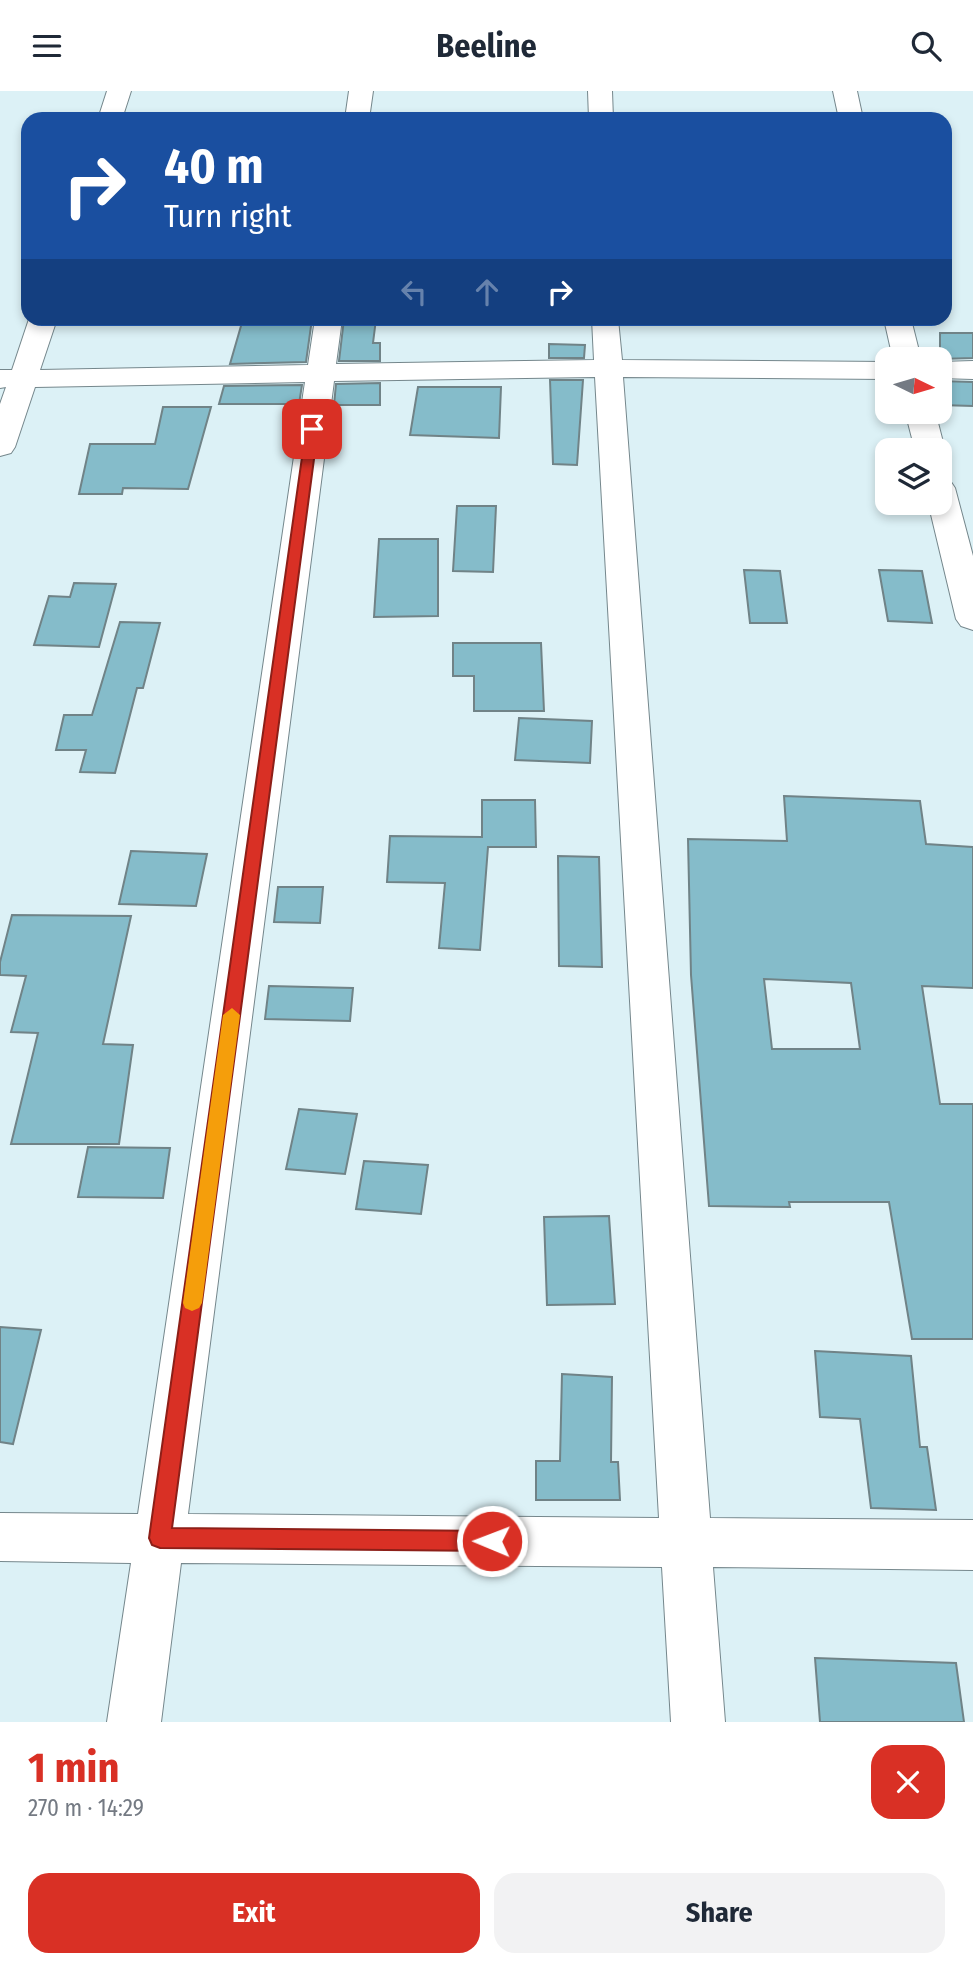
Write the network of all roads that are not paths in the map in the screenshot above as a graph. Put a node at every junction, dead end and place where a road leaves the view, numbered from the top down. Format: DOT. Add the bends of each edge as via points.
graph roads {
  1 [pos="119,91"];
  2 [pos="361,91"];
  3 [pos="600,91"];
  4 [pos="845,91"];
  5 [pos="112,112"];
  6 [pos="358,112"];
  7 [pos="601,112"];
  8 [pos="850,112"];
  9 [pos="39,326"];
  10 [pos="327,326"];
  11 [pos="605,326"];
  12 [pos="900,326"];
  13 [pos="904,347"];
  14 [pos="606,368"];
  15 [pos="875,370"];
  16 [pos="952,370"];
  17 [pos="973,370"];
  18 [pos="320,373"];
  19 [pos="11,379"];
  20 [pos="0,447"];
  21 [pos="947,515"];
  22 [pos="973,619"];
  23 [pos="0,1537"];
  24 [pos="160,1538"];
  25 [pos="685,1543"];
  26 [pos="973,1545"];
  27 [pos="134,1722"];
  28 [pos="698,1722"];
  1 -- 5 [label="street"];
  2 -- 6 [label="street"];
  3 -- 7 [label="street"];
  4 -- 8 [label="street"];
  9 -- 19 [label="street"];
  10 -- 18 [label="street"];
  11 -- 14 [label="street"];
  12 -- 13 [label="street"];
  14 -- 15 [label="street"];
  14 -- 18 [label="street"];
  14 -- 25 [label="street"];
  16 -- 17 [label="street"];
  18 -- 19 [label="street"];
  18 -- 24 [label="street"];
  19 -- 20 [label="street"];
  21 -- 22 [label="street"];
  23 -- 24 [label="street"];
  24 -- 25 [label="street"];
  24 -- 27 [label="street"];
  25 -- 26 [label="street"];
  25 -- 28 [label="street"];
}
